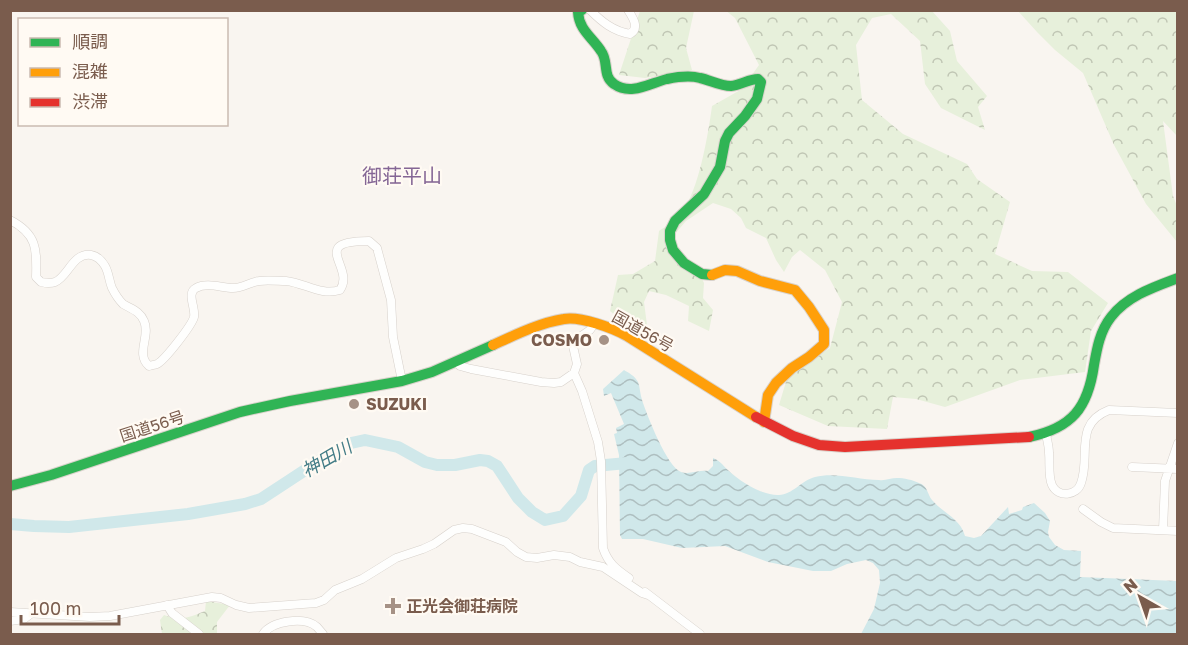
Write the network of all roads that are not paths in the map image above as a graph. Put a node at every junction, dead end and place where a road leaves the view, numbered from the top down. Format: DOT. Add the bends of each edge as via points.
graph roads {
  1 [pos="582,10"];
  2 [pos="590,10"];
  3 [pos="628,10"];
  4 [pos="10,220"];
  5 [pos="1178,278"];
  6 [pos="594,323"];
  7 [pos="456,362"];
  8 [pos="574,373"];
  9 [pos="402,381"];
  10 [pos="1178,413"];
  11 [pos="764,422"];
  12 [pos="1046,434"];
  13 [pos="1178,443"];
  14 [pos="1132,467"];
  15 [pos="1168,469"];
  16 [pos="1178,469"];
  17 [pos="10,486"];
  18 [pos="1083,509"];
  19 [pos="1162,530"];
  20 [pos="1178,531"];
  21 [pos="648,595"];
  22 [pos="167,605"];
  23 [pos="10,612"];
  24 [pos="34,612"];
  25 [pos="10,621"];
  26 [pos="199,634"];
  27 [pos="263,634"];
  28 [pos="323,634"];
  29 [pos="700,634"];
  1 -- 11 [label="main road" via="578,12 579,24 604,54 607,78 619,88 628,90 695,77 729,86 754,78 761,82 757,99 725,141 720,167 704,194 675,221 670,240 684,263 702,274 737,271 795,290 824,330 824,344 792,368 768,395"];
  2 -- 3 [label="street" via="604,24 630,34 635,28"];
  4 -- 9 [label="street" via="33,239 36,277 41,282 57,282 87,255 104,264 119,300 145,322 143,357 149,366 164,358 189,328 195,316 191,295 197,287 237,288 259,281 287,281 335,292 344,282 337,255 340,244 369,241 377,248 391,300"];
  5 -- 12 [label="main road, 国道56号" via="1140,293 1110,318 1098,346 1084,404 1073,417"];
  6 -- 7 [label="main road, 国道56号" via="566,318 529,329"];
  6 -- 8 [label="street" via="574,342"];
  6 -- 11 [label="main road, 国道56号" via="627,336"];
  7 -- 8 [label="street" via="471,369 541,382 561,382"];
  7 -- 9 [label="main road, 国道56号"];
  8 -- 21 [label="street" via="598,442 603,548 615,569"];
  9 -- 17 [label="main road, 国道56号" via="240,412"];
  10 -- 12 [label="street" via="1109,410 1095,418 1085,435 1081,484 1067,494 1058,492 1051,483"];
  11 -- 12 [label="main road, 国道56号" via="819,445 844,447"];
  13 -- 15 [label="street"];
  14 -- 15 [label="street"];
  15 -- 16 [label="street"];
  15 -- 19 [label="street"];
  18 -- 19 [label="street" via="1113,528"];
  19 -- 20 [label="street"];
  21 -- 22 [label="street" via="603,567 570,557 526,557 506,542 463,528 396,558 316,603 249,608 212,597"];
  21 -- 29 [label="street"];
  22 -- 24 [label="street" via="110,616"];
  22 -- 26 [label="street"];
  23 -- 24 [label="street"];
  24 -- 25 [label="street" via="24,619"];
  27 -- 28 [label="street" via="281,622 304,621"];
}
